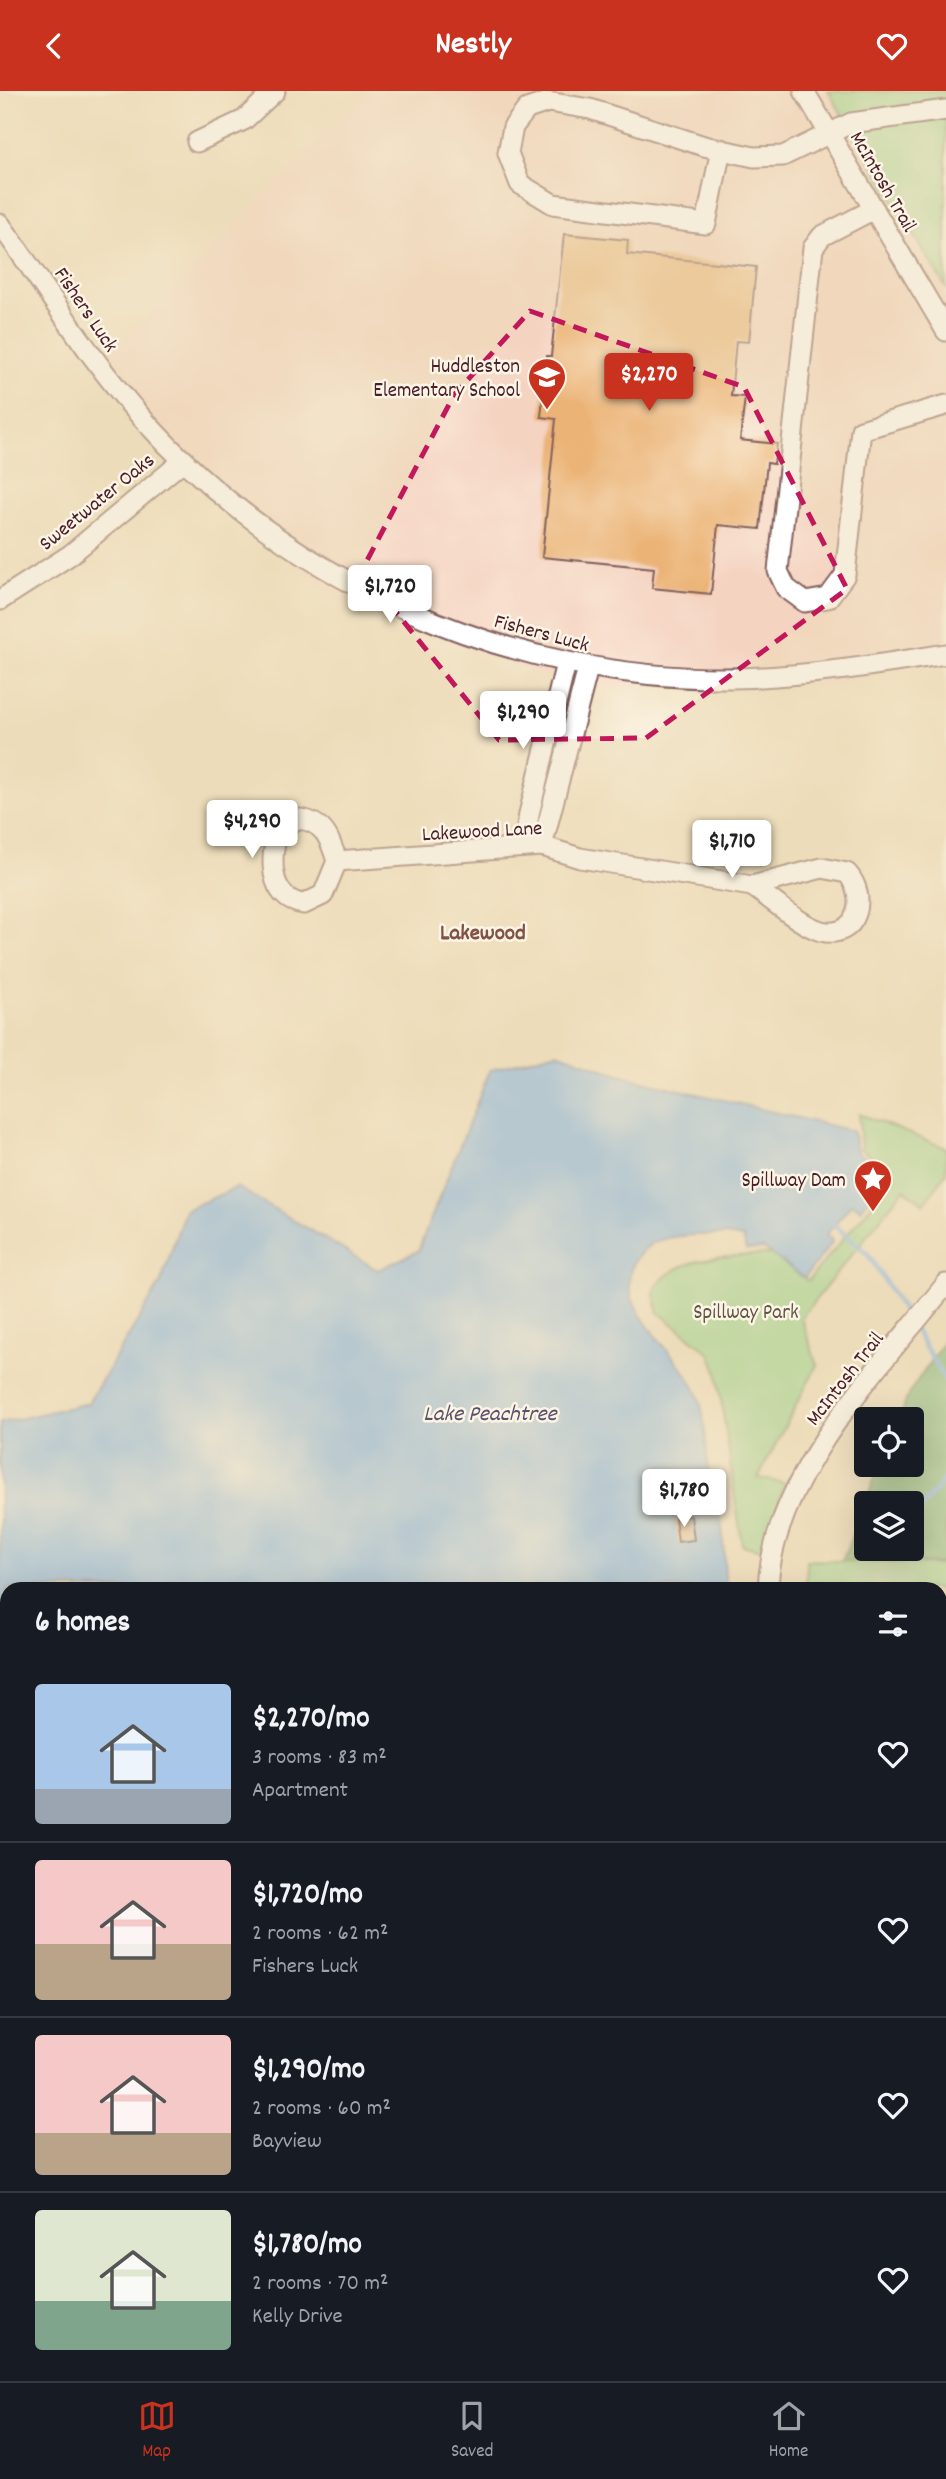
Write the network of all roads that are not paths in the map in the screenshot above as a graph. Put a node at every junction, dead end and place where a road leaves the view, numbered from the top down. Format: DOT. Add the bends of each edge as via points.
graph roads {
  1 [pos="275,91"];
  2 [pos="804,91"];
  3 [pos="946,110"];
  4 [pos="830,135"];
  5 [pos="197,142"];
  6 [pos="721,149"];
  7 [pos="874,209"];
  8 [pos="0,224"];
  9 [pos="946,331"];
  10 [pos="946,405"];
  11 [pos="184,460"];
  12 [pos="0,600"];
  13 [pos="946,654"];
  14 [pos="566,663"];
  15 [pos="588,668"];
  16 [pos="533,846"];
  17 [pos="337,862"];
  18 [pos="752,886"];
  19 [pos="946,1284"];
  20 [pos="769,1582"];
  1 -- 5 [label="street" via="244,120"];
  2 -- 4 [label="street, McIntosh Trail"];
  3 -- 4 [label="street" via="851,123"];
  4 -- 6 [label="street" via="783,156 754,157"];
  4 -- 7 [label="street, McIntosh Trail"];
  6 -- 6 [label="street" via="548,102 527,109 513,127 508,153 520,184 553,204 706,224"];
  7 -- 9 [label="street, McIntosh Trail"];
  7 -- 10 [label="street" via="822,236 813,248 778,571 786,588 805,602 828,599 845,575 861,430"];
  8 -- 11 [label="street, Fishers Luck" via="103,373"];
  11 -- 12 [label="street, Sweetwater Oaks" via="70,555"];
  11 -- 14 [label="street, Fishers Luck" via="309,559 346,581 481,639"];
  13 -- 15 [label="street, Fishers Luck" via="809,674 733,678"];
  14 -- 15 [label="street, Fishers Luck"];
  14 -- 16 [label="street" via="529,814"];
  15 -- 16 [label="street"];
  16 -- 17 [label="street, Lakewood Lane"];
  16 -- 18 [label="street, Lakewood Lane"];
  18 -- 18 [label="street, Lakewood Lane" via="821,931 845,927 859,907 855,882 835,869 822,868"];
  19 -- 20 [label="street, McIntosh Trail" via="812,1455 788,1506"];
}
